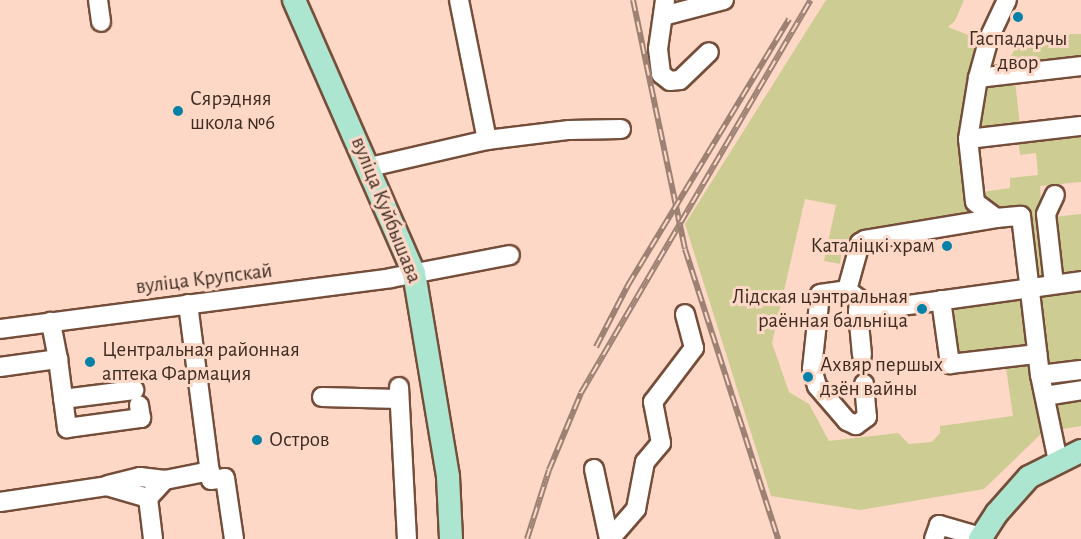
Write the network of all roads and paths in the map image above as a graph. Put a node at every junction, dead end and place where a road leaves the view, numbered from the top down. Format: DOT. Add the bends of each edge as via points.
graph roads {
  1 [pos="98,0"];
  2 [pos="294,0"];
  3 [pos="459,0"];
  4 [pos="724,0"];
  5 [pos="1007,0"];
  6 [pos="664,8"];
  7 [pos="101,22"];
  8 [pos="709,52"];
  9 [pos="1081,66"];
  10 [pos="978,78"];
  11 [pos="1081,126"];
  12 [pos="621,129"];
  13 [pos="968,139"];
  14 [pos="487,140"];
  15 [pos="370,167"];
  16 [pos="1055,195"];
  17 [pos="996,219"];
  18 [pos="510,255"];
  19 [pos="414,273"];
  20 [pos="1081,281"];
  21 [pos="1053,284"];
  22 [pos="1030,287"];
  23 [pos="847,290"];
  24 [pos="940,300"];
  25 [pos="188,304"];
  26 [pos="858,312"];
  27 [pos="685,314"];
  28 [pos="51,322"];
  29 [pos="0,329"];
  30 [pos="1037,354"];
  31 [pos="862,355"];
  32 [pos="58,359"];
  33 [pos="0,367"];
  34 [pos="1081,370"];
  35 [pos="1040,375"];
  36 [pos="864,384"];
  37 [pos="1081,390"];
  38 [pos="1045,396"];
  39 [pos="322,397"];
  40 [pos="63,399"];
  41 [pos="1081,450"];
  42 [pos="1058,461"];
  43 [pos="594,469"];
  44 [pos="210,471"];
  45 [pos="165,480"];
  46 [pos="100,487"];
  47 [pos="148,498"];
  48 [pos="0,502"];
  49 [pos="980,538"];
  50 [pos="153,539"];
  51 [pos="234,539"];
  52 [pos="407,539"];
  53 [pos="451,539"];
  54 [pos="609,539"];
  55 [pos="934,539"];
  1 -- 7 [label="street"];
  2 -- 15 [label="main road, вуліца Куйбышава"];
  3 -- 14 [label="street"];
  4 -- 6 [label="street"];
  5 -- 10 [label="street" via="989,38"];
  6 -- 8 [label="street" via="658,49 661,74 670,81 680,80"];
  9 -- 10 [label="street"];
  10 -- 13 [label="street"];
  11 -- 13 [label="street"];
  12 -- 14 [label="street" via="569,130"];
  13 -- 17 [label="street" via="975,202"];
  14 -- 15 [label="street"];
  15 -- 19 [label="main road, вуліца Куйбышава"];
  16 -- 21 [label="street" via="1046,214"];
  17 -- 22 [label="street" via="1021,216"];
  17 -- 23 [label="street" via="865,240 860,243"];
  18 -- 19 [label="street, вуліца Крупскай"];
  19 -- 25 [label="street, вуліца Крупскай"];
  19 -- 53 [label="main road, вуліца Куйбышава" via="448,477"];
  20 -- 21 [label="street"];
  21 -- 22 [label="street"];
  22 -- 24 [label="street"];
  22 -- 30 [label="street"];
  23 -- 26 [label="street" via="859,299"];
  23 -- 36 [label="street" via="820,294 812,369 817,386 847,421 856,425 867,417"];
  24 -- 26 [label="street"];
  24 -- 30 [label="street" via="950,364"];
  25 -- 28 [label="street, вуліца Крупскай"];
  25 -- 44 [label="street"];
  26 -- 31 [label="street"];
  27 -- 54 [label="street" via="694,348 653,402 661,443 645,462 636,509"];
  28 -- 29 [label="street, вуліца Крупскай"];
  28 -- 32 [label="street"];
  30 -- 35 [label="street"];
  32 -- 33 [label="street"];
  32 -- 40 [label="street"];
  34 -- 35 [label="street"];
  35 -- 38 [label="street"];
  37 -- 38 [label="street"];
  38 -- 42 [label="street"];
  39 -- 52 [label="street" via="399,393"];
  40 -- 40 [label="street" via="67,428 141,418 137,398"];
  41 -- 42 [label="main road"];
  42 -- 49 [label="main road" via="1029,477"];
  43 -- 54 [label="street"];
  44 -- 45 [label="street"];
  44 -- 51 [label="street" via="211,480 225,478"];
  45 -- 46 [label="street" via="140,477"];
  45 -- 47 [label="street"];
  46 -- 47 [label="street"];
  46 -- 48 [label="street"];
  47 -- 50 [label="street"];
  49 -- 55 [label="street" via="939,525"];
}
